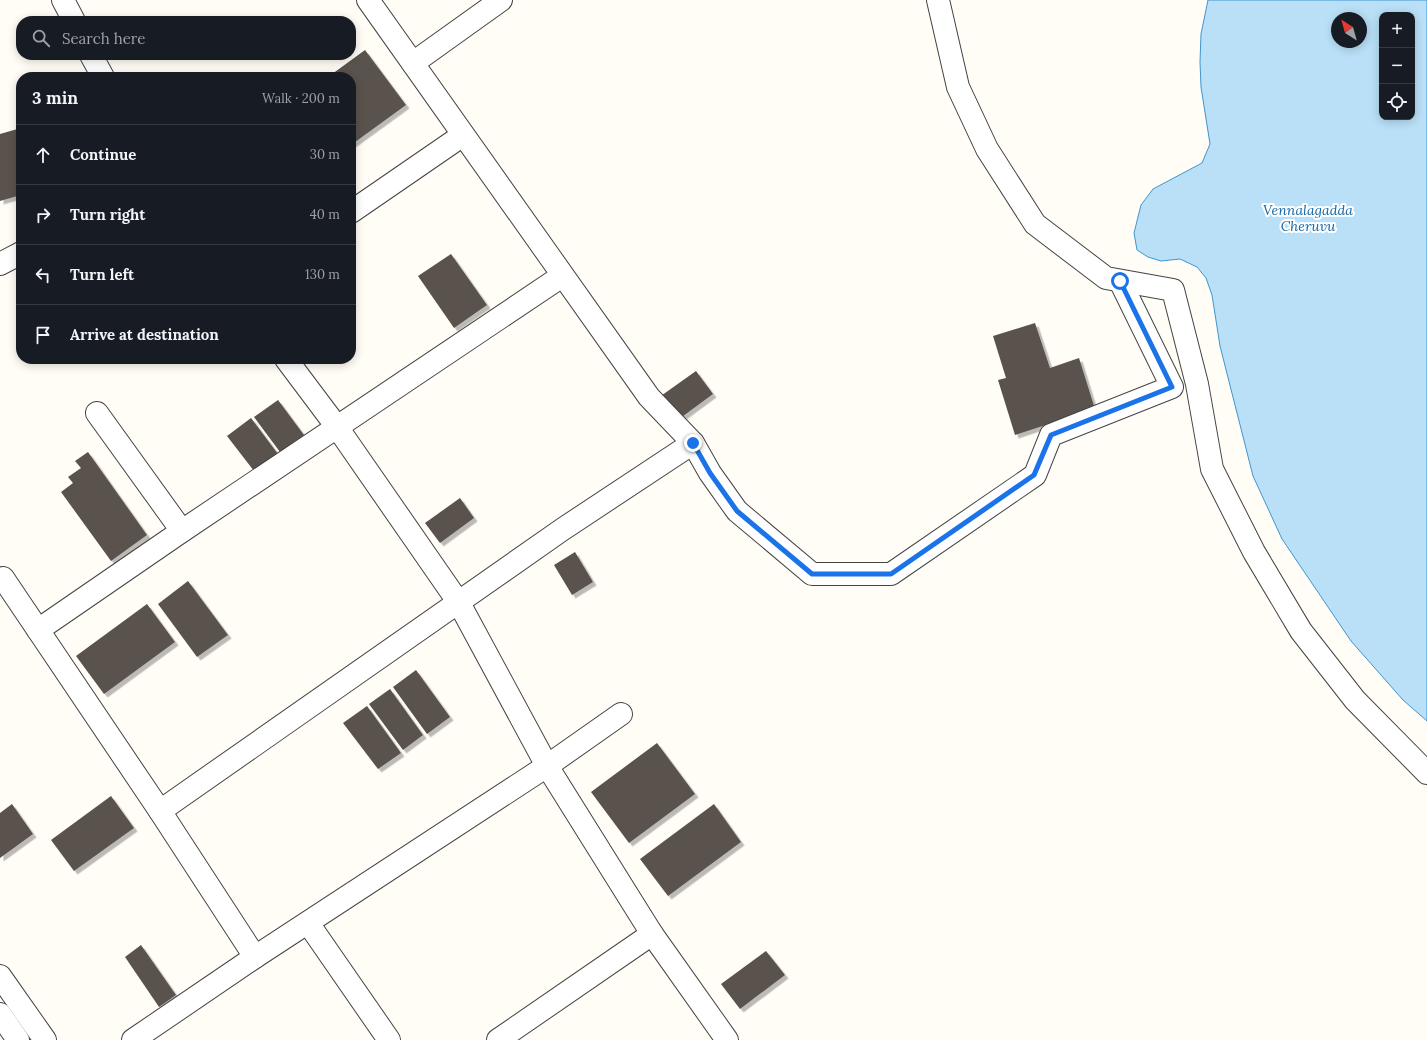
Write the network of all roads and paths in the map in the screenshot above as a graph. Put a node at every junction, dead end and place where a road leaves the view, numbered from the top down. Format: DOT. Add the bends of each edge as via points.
graph roads {
  1 [pos="64,0"];
  2 [pos="368,0"];
  3 [pos="501,0"];
  4 [pos="938,0"];
  5 [pos="72,16"];
  6 [pos="94,60"];
  7 [pos="413,63"];
  8 [pos="100,72"];
  9 [pos="463,135"];
  10 [pos="356,209"];
  11 [pos="16,256"];
  12 [pos="0,264"];
  13 [pos="562,276"];
  14 [pos="1120,281"];
  15 [pos="290,364"];
  16 [pos="97,413"];
  17 [pos="337,427"];
  18 [pos="693,443"];
  19 [pos="182,531"];
  20 [pos="2,578"];
  21 [pos="458,603"];
  22 [pos="38,630"];
  23 [pos="621,714"];
  24 [pos="547,766"];
  25 [pos="1427,773"];
  26 [pos="160,811"];
  27 [pos="308,922"];
  28 [pos="652,934"];
  29 [pos="255,957"];
  30 [pos="0,976"];
  31 [pos="0,1014"];
  32 [pos="508,1037"];
  33 [pos="18,1040"];
  34 [pos="45,1040"];
  35 [pos="133,1040"];
  36 [pos="389,1040"];
  37 [pos="727,1040"];
  1 -- 5 [label="street"];
  2 -- 7 [label="street"];
  3 -- 7 [label="street"];
  4 -- 14 [label="street" via="958,88 987,149 1035,224 1106,278"];
  6 -- 8 [label="street"];
  7 -- 9 [label="street"];
  9 -- 10 [label="street"];
  9 -- 13 [label="street"];
  11 -- 12 [label="street"];
  13 -- 17 [label="street"];
  13 -- 18 [label="street" via="649,397"];
  14 -- 18 [label="street" via="1172,387 1051,435 1034,475 891,574 812,574 737,511 710,473"];
  14 -- 25 [label="street" via="1173,290 1197,384 1212,469 1254,552 1301,631 1350,694"];
  15 -- 17 [label="street"];
  16 -- 19 [label="street"];
  17 -- 19 [label="street"];
  17 -- 21 [label="street"];
  18 -- 21 [label="street" via="563,529"];
  19 -- 22 [label="street"];
  20 -- 22 [label="street"];
  21 -- 24 [label="street"];
  21 -- 26 [label="street"];
  22 -- 26 [label="street"];
  23 -- 24 [label="street"];
  24 -- 27 [label="street"];
  24 -- 28 [label="street"];
  26 -- 29 [label="street"];
  27 -- 29 [label="street"];
  27 -- 36 [label="street"];
  28 -- 32 [label="street"];
  28 -- 37 [label="street"];
  29 -- 35 [label="street"];
  30 -- 34 [label="street"];
  31 -- 33 [label="street"];
}
